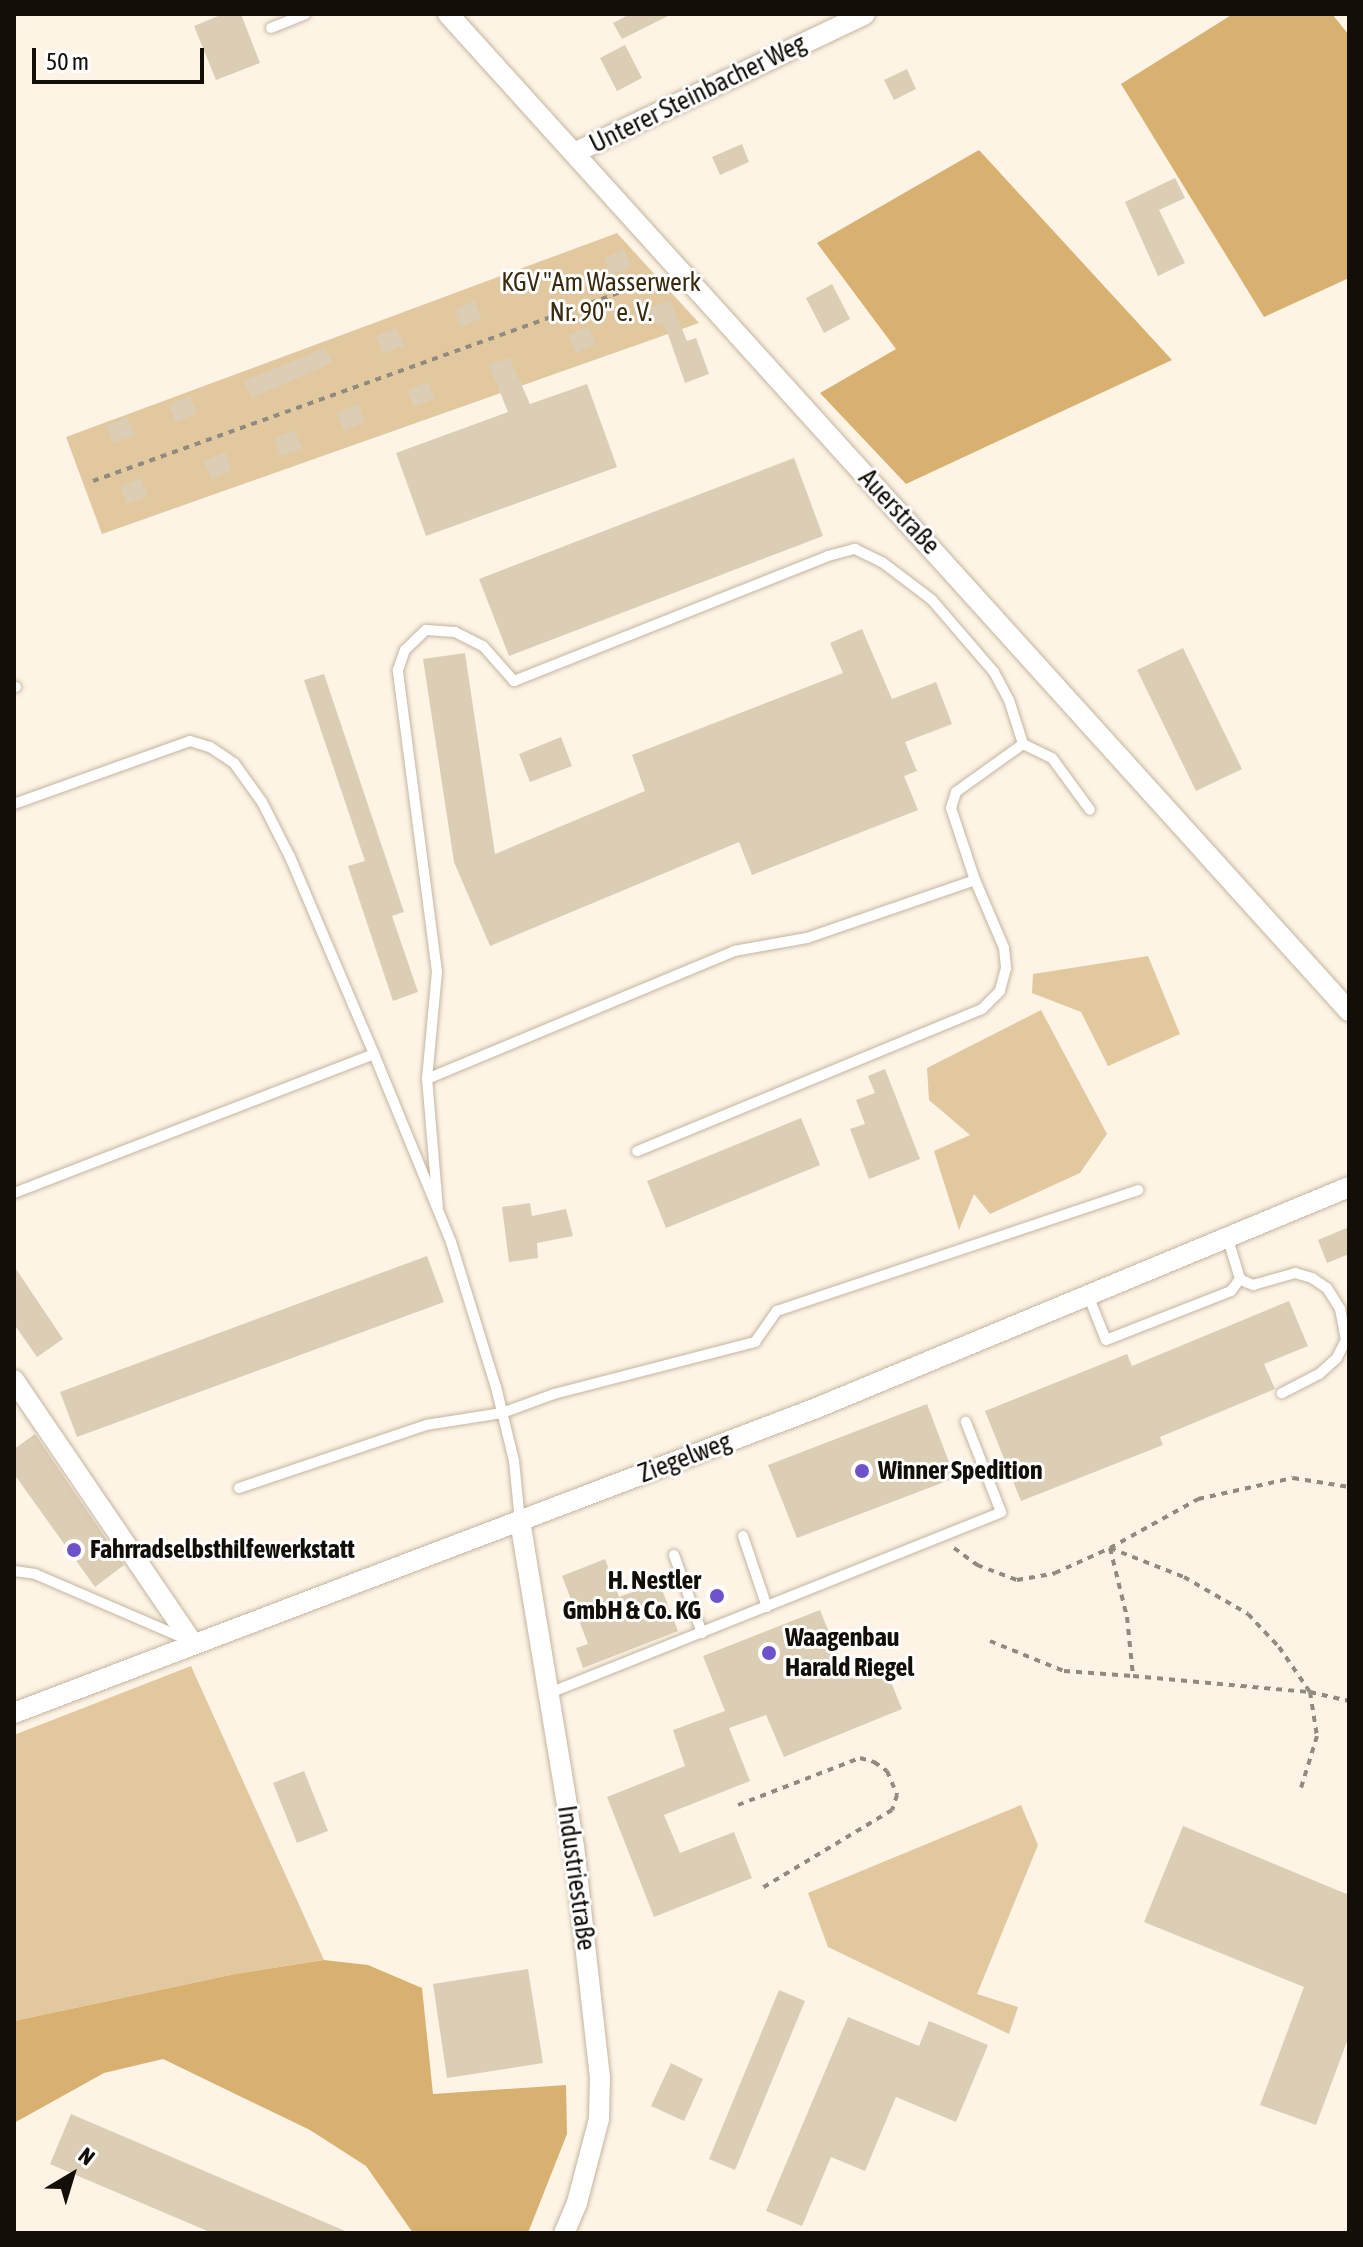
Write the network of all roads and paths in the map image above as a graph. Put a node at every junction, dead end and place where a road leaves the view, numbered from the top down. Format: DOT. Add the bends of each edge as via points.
graph roads {
  1 [pos="305,14"];
  2 [pos="448,14"];
  3 [pos="865,14"];
  4 [pos="271,28"];
  5 [pos="574,153"];
  6 [pos="681,271"];
  7 [pos="93,481"];
  8 [pos="1023,744"];
  9 [pos="14,804"];
  10 [pos="1090,810"];
  11 [pos="975,880"];
  12 [pos="1349,1011"];
  13 [pos="374,1054"];
  14 [pos="427,1079"];
  15 [pos="637,1151"];
  16 [pos="1349,1187"];
  17 [pos="1138,1190"];
  18 [pos="14,1193"];
  19 [pos="438,1209"];
  20 [pos="1228,1239"];
  21 [pos="1240,1279"];
  22 [pos="1088,1295"];
  23 [pos="14,1380"];
  24 [pos="1282,1393"];
  25 [pos="502,1413"];
  26 [pos="966,1422"];
  27 [pos="1349,1487"];
  28 [pos="239,1488"];
  29 [pos="520,1521"];
  30 [pos="743,1536"];
  31 [pos="939,1537"];
  32 [pos="1110,1548"];
  33 [pos="674,1555"];
  34 [pos="14,1571"];
  35 [pos="767,1607"];
  36 [pos="702,1633"];
  37 [pos="990,1641"];
  38 [pos="193,1643"];
  39 [pos="1133,1676"];
  40 [pos="1310,1692"];
  41 [pos="546,1694"];
  42 [pos="1349,1701"];
  43 [pos="14,1713"];
  44 [pos="1301,1788"];
  45 [pos="738,1805"];
  46 [pos="762,1888"];
  47 [pos="564,2233"];
  1 -- 4 [label="lane"];
  2 -- 5 [label="street, Auerstraße"];
  3 -- 5 [label="street, Unterer Steinbacher Weg"];
  5 -- 6 [label="street, Auerstraße"];
  6 -- 7 [label="path"];
  6 -- 12 [label="street, Auerstraße"];
  8 -- 10 [label="lane" via="1052,758"];
  8 -- 11 [label="lane" via="956,792 953,800 951,808"];
  8 -- 14 [label="lane" via="994,672 953,624 932,600 882,562 855,549 514,681 483,646 455,632 426,630 405,650 398,670 437,972"];
  9 -- 13 [label="lane" via="190,741 234,763 262,802 290,857"];
  11 -- 14 [label="lane" via="807,938 734,951"];
  11 -- 15 [label="lane" via="1004,948 1006,968 1000,991 982,1009"];
  13 -- 18 [label="lane"];
  13 -- 19 [label="lane"];
  14 -- 19 [label="lane"];
  16 -- 20 [label="street, Ziegelweg"];
  17 -- 25 [label="lane" via="777,1311 755,1342 554,1394"];
  19 -- 25 [label="lane"];
  20 -- 21 [label="lane"];
  20 -- 22 [label="street, Ziegelweg"];
  21 -- 22 [label="lane" via="1231,1291 1106,1340"];
  21 -- 24 [label="lane" via="1253,1285 1295,1273 1312,1278 1327,1288 1340,1309 1346,1340 1337,1358"];
  22 -- 29 [label="street, Ziegelweg" via="814,1409"];
  23 -- 38 [label="street"];
  25 -- 28 [label="lane" via="426,1425"];
  25 -- 29 [label="lane"];
  26 -- 31 [label="lane" via="1001,1512"];
  27 -- 32 [label="path" via="1293,1478 1198,1499"];
  29 -- 38 [label="street, Ziegelweg"];
  29 -- 41 [label="street, Industriestraße"];
  30 -- 35 [label="lane"];
  31 -- 32 [label="path" via="977,1565 1017,1580 1055,1573"];
  31 -- 35 [label="lane"];
  32 -- 39 [label="path" via="1127,1617"];
  32 -- 40 [label="path" via="1184,1577 1248,1614"];
  33 -- 36 [label="lane"];
  34 -- 38 [label="lane" via="35,1574"];
  35 -- 36 [label="lane"];
  36 -- 41 [label="lane"];
  37 -- 39 [label="path" via="1064,1671"];
  38 -- 43 [label="street, Ziegelweg"];
  39 -- 40 [label="path"];
  40 -- 42 [label="path"];
  40 -- 44 [label="path" via="1317,1736"];
  41 -- 47 [label="street, Industriestraße" via="574,1846 600,2077 599,2119"];
  45 -- 46 [label="path" via="860,1758 887,1771 897,1795 892,1810"];
}
